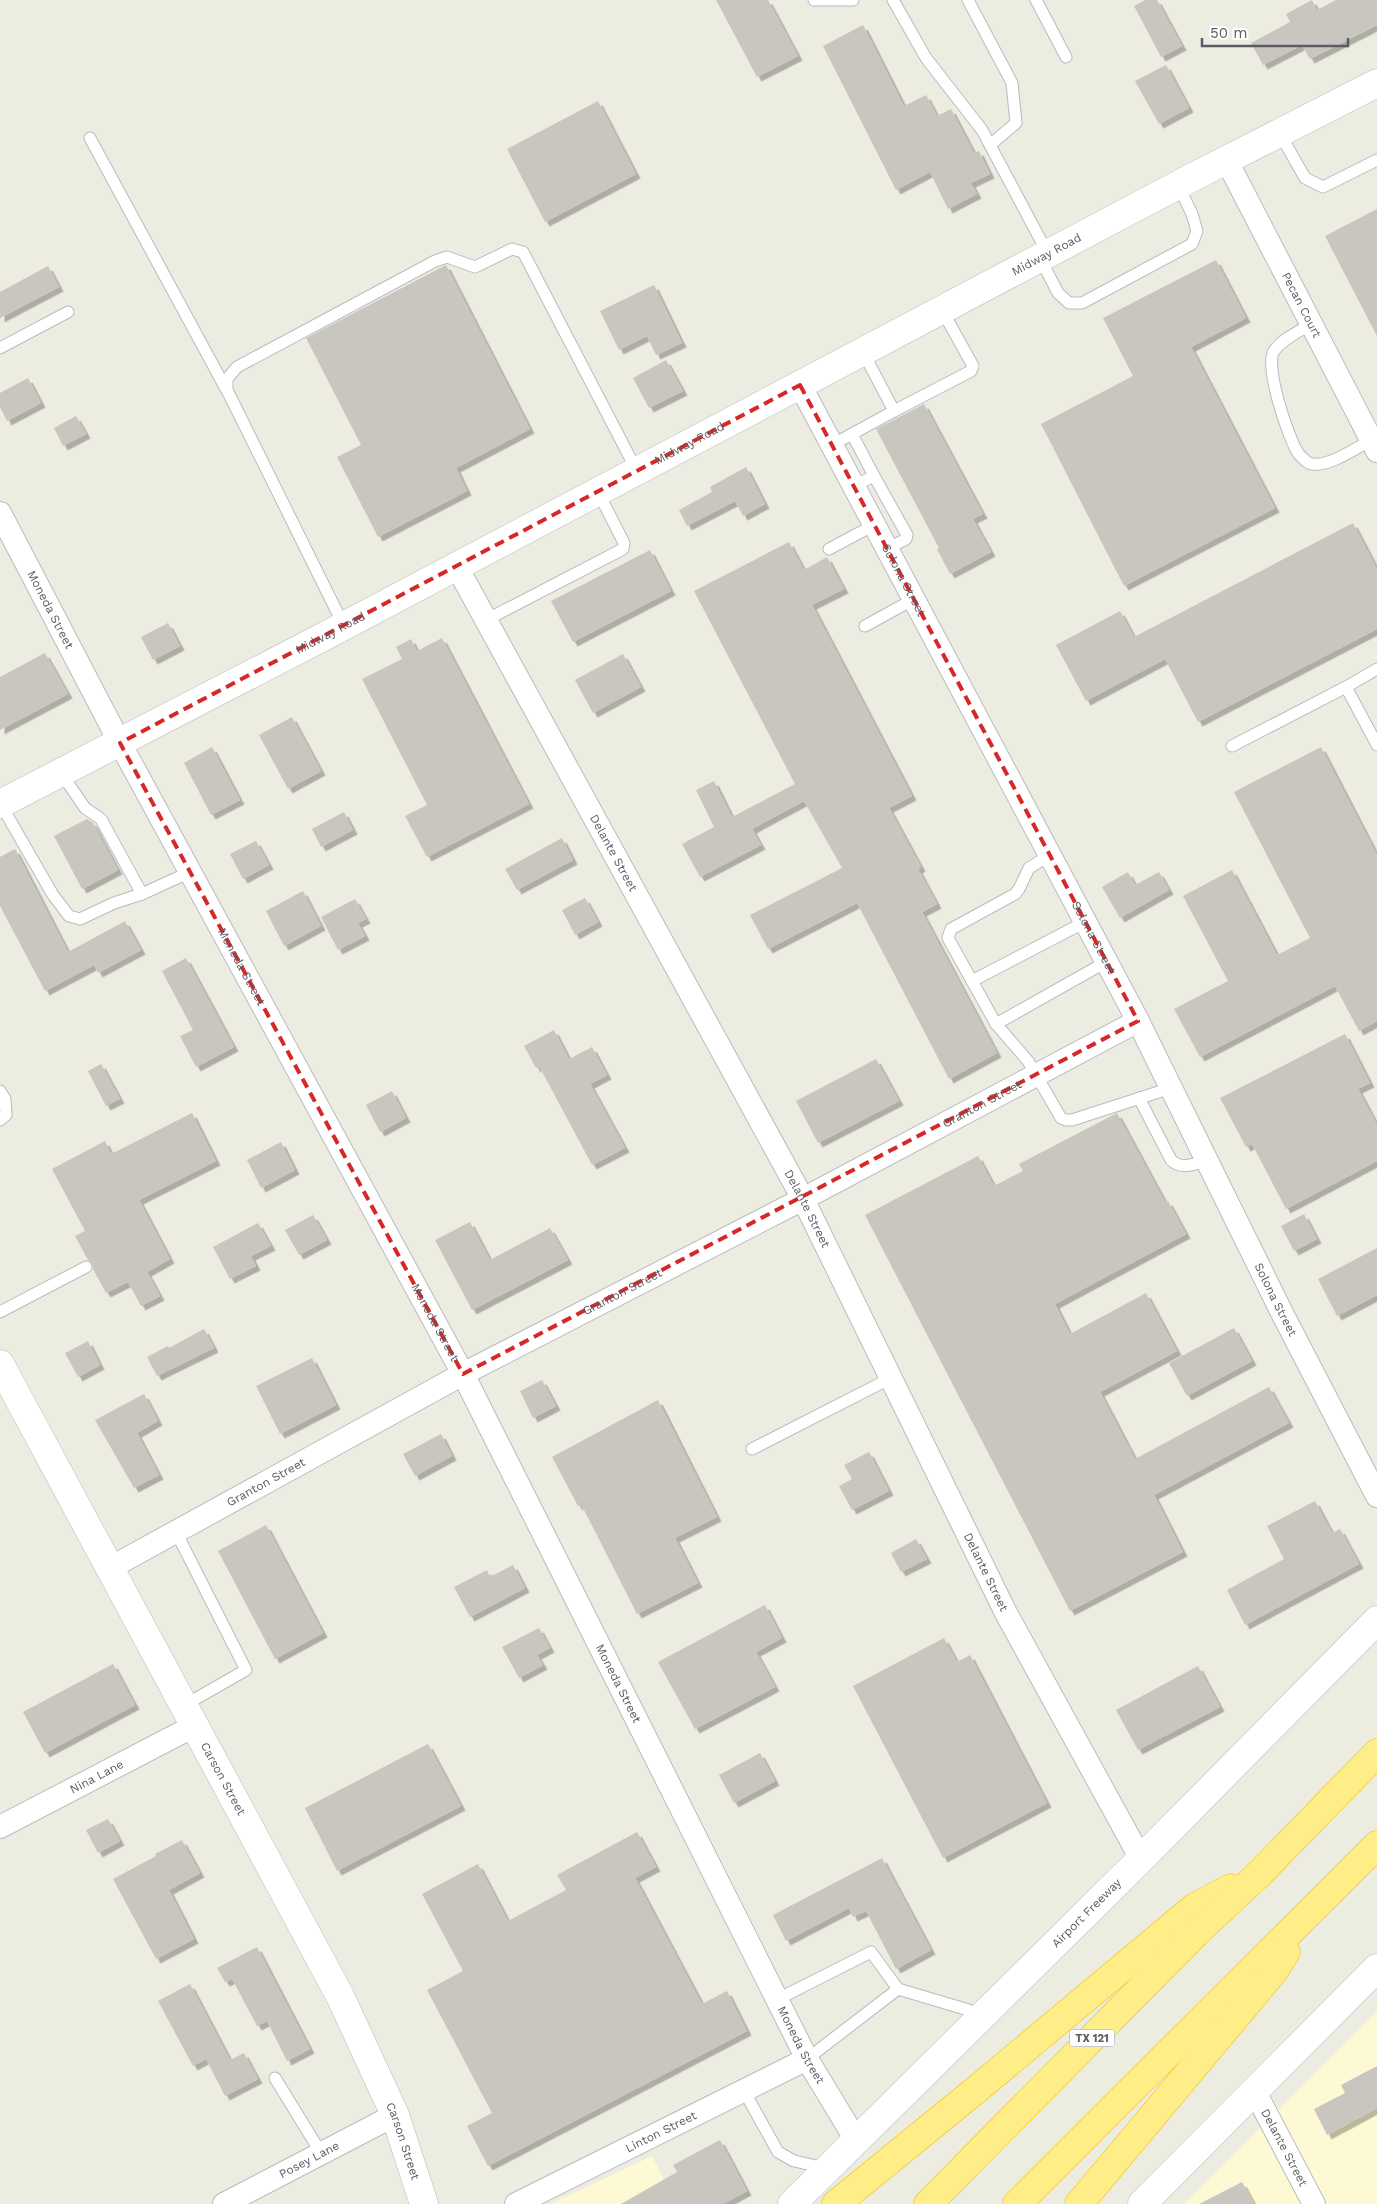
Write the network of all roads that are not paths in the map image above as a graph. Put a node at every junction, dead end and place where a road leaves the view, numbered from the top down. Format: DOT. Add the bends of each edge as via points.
graph roads {
  1 [pos="814,0"];
  2 [pos="853,0"];
  3 [pos="894,0"];
  4 [pos="968,0"];
  5 [pos="1036,0"];
  6 [pos="1066,58"];
  7 [pos="1377,83"];
  8 [pos="1280,134"];
  9 [pos="90,138"];
  10 [pos="990,146"];
  11 [pos="1377,160"];
  12 [pos="1227,161"];
  13 [pos="1178,185"];
  14 [pos="1044,256"];
  15 [pos="942,310"];
  16 [pos="68,312"];
  17 [pos="1311,324"];
  18 [pos="0,348"];
  19 [pos="863,352"];
  20 [pos="800,385"];
  21 [pos="227,390"];
  22 [pos="894,411"];
  23 [pos="852,434"];
  24 [pos="832,445"];
  25 [pos="1374,445"];
  26 [pos="637,471"];
  27 [pos="874,476"];
  28 [pos="854,486"];
  29 [pos="598,492"];
  30 [pos="0,513"];
  31 [pos="874,525"];
  32 [pos="829,549"];
  33 [pos="887,549"];
  34 [pos="458,567"];
  35 [pos="914,599"];
  36 [pos="486,620"];
  37 [pos="344,626"];
  38 [pos="865,626"];
  39 [pos="1377,670"];
  40 [pos="1346,687"];
  41 [pos="120,743"];
  42 [pos="1377,745"];
  43 [pos="1232,746"];
  44 [pos="61,773"];
  45 [pos="0,804"];
  46 [pos="1050,855"];
  47 [pos="190,872"];
  48 [pos="142,894"];
  49 [pos="1085,922"];
  50 [pos="1106,962"];
  51 [pos="972,981"];
  52 [pos="1138,1021"];
  53 [pos="996,1024"];
  54 [pos="1035,1075"];
  55 [pos="1171,1088"];
  56 [pos="0,1091"];
  57 [pos="1139,1098"];
  58 [pos="0,1120"];
  59 [pos="1207,1161"];
  60 [pos="803,1199"];
  61 [pos="86,1267"];
  62 [pos="0,1312"];
  63 [pos="0,1364"];
  64 [pos="463,1374"];
  65 [pos="891,1378"];
  66 [pos="752,1449"];
  67 [pos="1377,1496"];
  68 [pos="176,1532"];
  69 [pos="110,1568"];
  70 [pos="1377,1620"];
  71 [pos="189,1716"];
  72 [pos="1377,1754"];
  73 [pos="0,1827"];
  74 [pos="1377,1845"];
  75 [pos="1141,1859"];
  76 [pos="1259,1874"];
  77 [pos="1315,1908"];
  78 [pos="1377,1968"];
  79 [pos="898,1989"];
  80 [pos="778,1999"];
  81 [pos="983,2014"];
  82 [pos="807,2059"];
  83 [pos="275,2078"];
  84 [pos="744,2090"];
  85 [pos="1254,2090"];
  86 [pos="395,2115"];
  87 [pos="856,2140"];
  88 [pos="321,2153"];
  89 [pos="827,2169"];
  90 [pos="530,2201"];
  91 [pos="224,2204"];
  92 [pos="424,2204"];
  93 [pos="792,2204"];
  94 [pos="836,2204"];
  95 [pos="928,2204"];
  96 [pos="1017,2204"];
  97 [pos="1079,2204"];
  98 [pos="1142,2204"];
  99 [pos="1314,2204"];
  1 -- 2 [label="lane"];
  3 -- 10 [label="lane" via="926,58 962,102"];
  4 -- 10 [label="lane" via="1012,83 1016,122"];
  5 -- 6 [label="lane"];
  7 -- 8 [label="main road, Midway Road"];
  8 -- 11 [label="lane" via="1305,178 1323,188"];
  8 -- 12 [label="main road, Midway Road"];
  9 -- 21 [label="lane"];
  10 -- 14 [label="lane"];
  12 -- 13 [label="main road, Midway Road"];
  12 -- 17 [label="street, Pecan Court"];
  13 -- 14 [label="main road, Midway Road"];
  13 -- 14 [label="lane" via="1197,231 1192,244 1082,303 1069,303 1058,293"];
  14 -- 15 [label="main road, Midway Road"];
  15 -- 19 [label="main road, Midway Road"];
  15 -- 22 [label="lane" via="973,366 971,371"];
  16 -- 18 [label="lane"];
  17 -- 25 [label="street, Pecan Court"];
  17 -- 25 [label="lane" via="1273,351 1271,364 1276,397 1298,453 1310,464 1323,465"];
  19 -- 20 [label="main road, Midway Road"];
  19 -- 22 [label="lane"];
  20 -- 24 [label="street, Solona Street"];
  20 -- 26 [label="main road, Midway Road"];
  21 -- 26 [label="lane" via="227,379 237,367 435,261 447,257 475,267 512,249 523,252"];
  21 -- 37 [label="lane"];
  22 -- 23 [label="lane"];
  23 -- 24 [label="lane"];
  23 -- 27 [label="lane"];
  24 -- 28 [label="street, Solona Street"];
  26 -- 29 [label="main road, Midway Road"];
  27 -- 28 [label="lane"];
  27 -- 33 [label="lane" via="907,535 906,539"];
  28 -- 31 [label="street, Solona Street"];
  29 -- 34 [label="main road, Midway Road"];
  29 -- 36 [label="lane" via="624,543 623,549"];
  30 -- 41 [label="street, Moneda Street"];
  31 -- 32 [label="lane"];
  31 -- 33 [label="street, Solona Street"];
  33 -- 35 [label="street, Solona Street"];
  34 -- 36 [label="street, Delante Street"];
  34 -- 37 [label="main road, Midway Road"];
  35 -- 38 [label="lane"];
  35 -- 46 [label="street, Solona Street"];
  36 -- 60 [label="street, Delante Street"];
  37 -- 41 [label="main road, Midway Road"];
  39 -- 40 [label="lane"];
  40 -- 42 [label="lane"];
  40 -- 43 [label="lane"];
  41 -- 44 [label="main road, Midway Road"];
  41 -- 47 [label="street, Moneda Street"];
  44 -- 45 [label="main road, Midway Road"];
  44 -- 48 [label="lane" via="85,808 101,819"];
  45 -- 48 [label="lane" via="68,916 80,919"];
  46 -- 49 [label="street, Solona Street"];
  46 -- 51 [label="lane" via="1029,868 1014,894 951,929 948,938"];
  47 -- 48 [label="lane"];
  47 -- 64 [label="street, Moneda Street"];
  49 -- 50 [label="street, Solona Street"];
  49 -- 51 [label="lane"];
  50 -- 52 [label="street, Solona Street"];
  50 -- 53 [label="lane"];
  51 -- 53 [label="lane"];
  52 -- 54 [label="street, Granton Street"];
  52 -- 55 [label="street, Solona Street"];
  53 -- 54 [label="lane" via="1021,1050"];
  54 -- 57 [label="lane" via="1058,1115 1066,1120"];
  54 -- 60 [label="street, Granton Street"];
  55 -- 57 [label="lane"];
  55 -- 59 [label="street, Solona Street"];
  56 -- 58 [label="lane" via="5,1099 6,1115"];
  57 -- 59 [label="lane" via="1176,1164 1182,1166"];
  59 -- 67 [label="street, Solona Street"];
  60 -- 64 [label="street, Granton Street"];
  60 -- 65 [label="street, Delante Street"];
  61 -- 62 [label="lane"];
  63 -- 69 [label="main road, Carson Street"];
  64 -- 68 [label="street, Granton Street"];
  64 -- 80 [label="street, Moneda Street"];
  65 -- 66 [label="lane"];
  65 -- 75 [label="street, Delante Street" via="1006,1613"];
  68 -- 69 [label="street, Granton Street"];
  68 -- 71 [label="lane" via="246,1670"];
  69 -- 71 [label="main road, Carson Street"];
  70 -- 75 [label="main road, Airport Freeway"];
  71 -- 73 [label="street, Nina Lane"];
  71 -- 86 [label="main road, Carson Street" via="340,1996"];
  72 -- 76 [label="highway, TX 121"];
  74 -- 77 [label="highway"];
  75 -- 81 [label="main road, Airport Freeway"];
  76 -- 94 [label="highway" via="1195,1907"];
  76 -- 95 [label="highway, TX 121" via="1195,1934"];
  77 -- 96 [label="highway" via="1256,1963"];
  77 -- 97 [label="highway" via="1274,1971"];
  78 -- 85 [label="main road"];
  79 -- 80 [label="lane" via="871,1952"];
  79 -- 81 [label="lane"];
  79 -- 82 [label="lane"];
  80 -- 82 [label="street, Moneda Street"];
  81 -- 87 [label="main road, Airport Freeway"];
  82 -- 84 [label="street, Linton Street"];
  82 -- 87 [label="street, Moneda Street"];
  83 -- 88 [label="lane"];
  84 -- 89 [label="lane" via="781,2155"];
  84 -- 90 [label="street, Linton Street"];
  85 -- 98 [label="main road"];
  85 -- 99 [label="street, Delante Street"];
  86 -- 88 [label="street, Posey Lane"];
  86 -- 92 [label="main road, Carson Street"];
  87 -- 89 [label="main road, Airport Freeway"];
  88 -- 91 [label="street, Posey Lane"];
  89 -- 93 [label="main road, Airport Freeway"];
}
